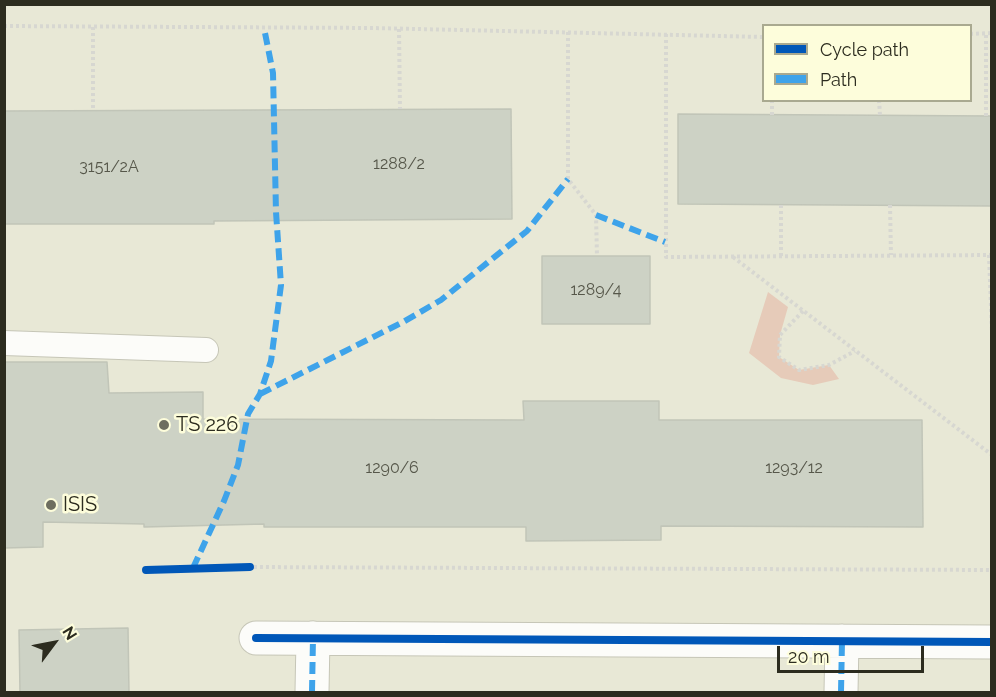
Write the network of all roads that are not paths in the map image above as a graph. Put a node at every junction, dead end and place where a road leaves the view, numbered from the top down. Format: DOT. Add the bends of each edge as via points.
graph roads {
  1 [pos="4,343"];
  2 [pos="206,350"];
  3 [pos="256,638"];
  4 [pos="313,638"];
  5 [pos="842,641"];
  6 [pos="992,642"];
  7 [pos="312,693"];
  8 [pos="841,693"];
  1 -- 2 [label="lane"];
  3 -- 4 [label="street"];
  4 -- 5 [label="street"];
  4 -- 7 [label="street"];
  5 -- 6 [label="street"];
  5 -- 8 [label="street"];
}
